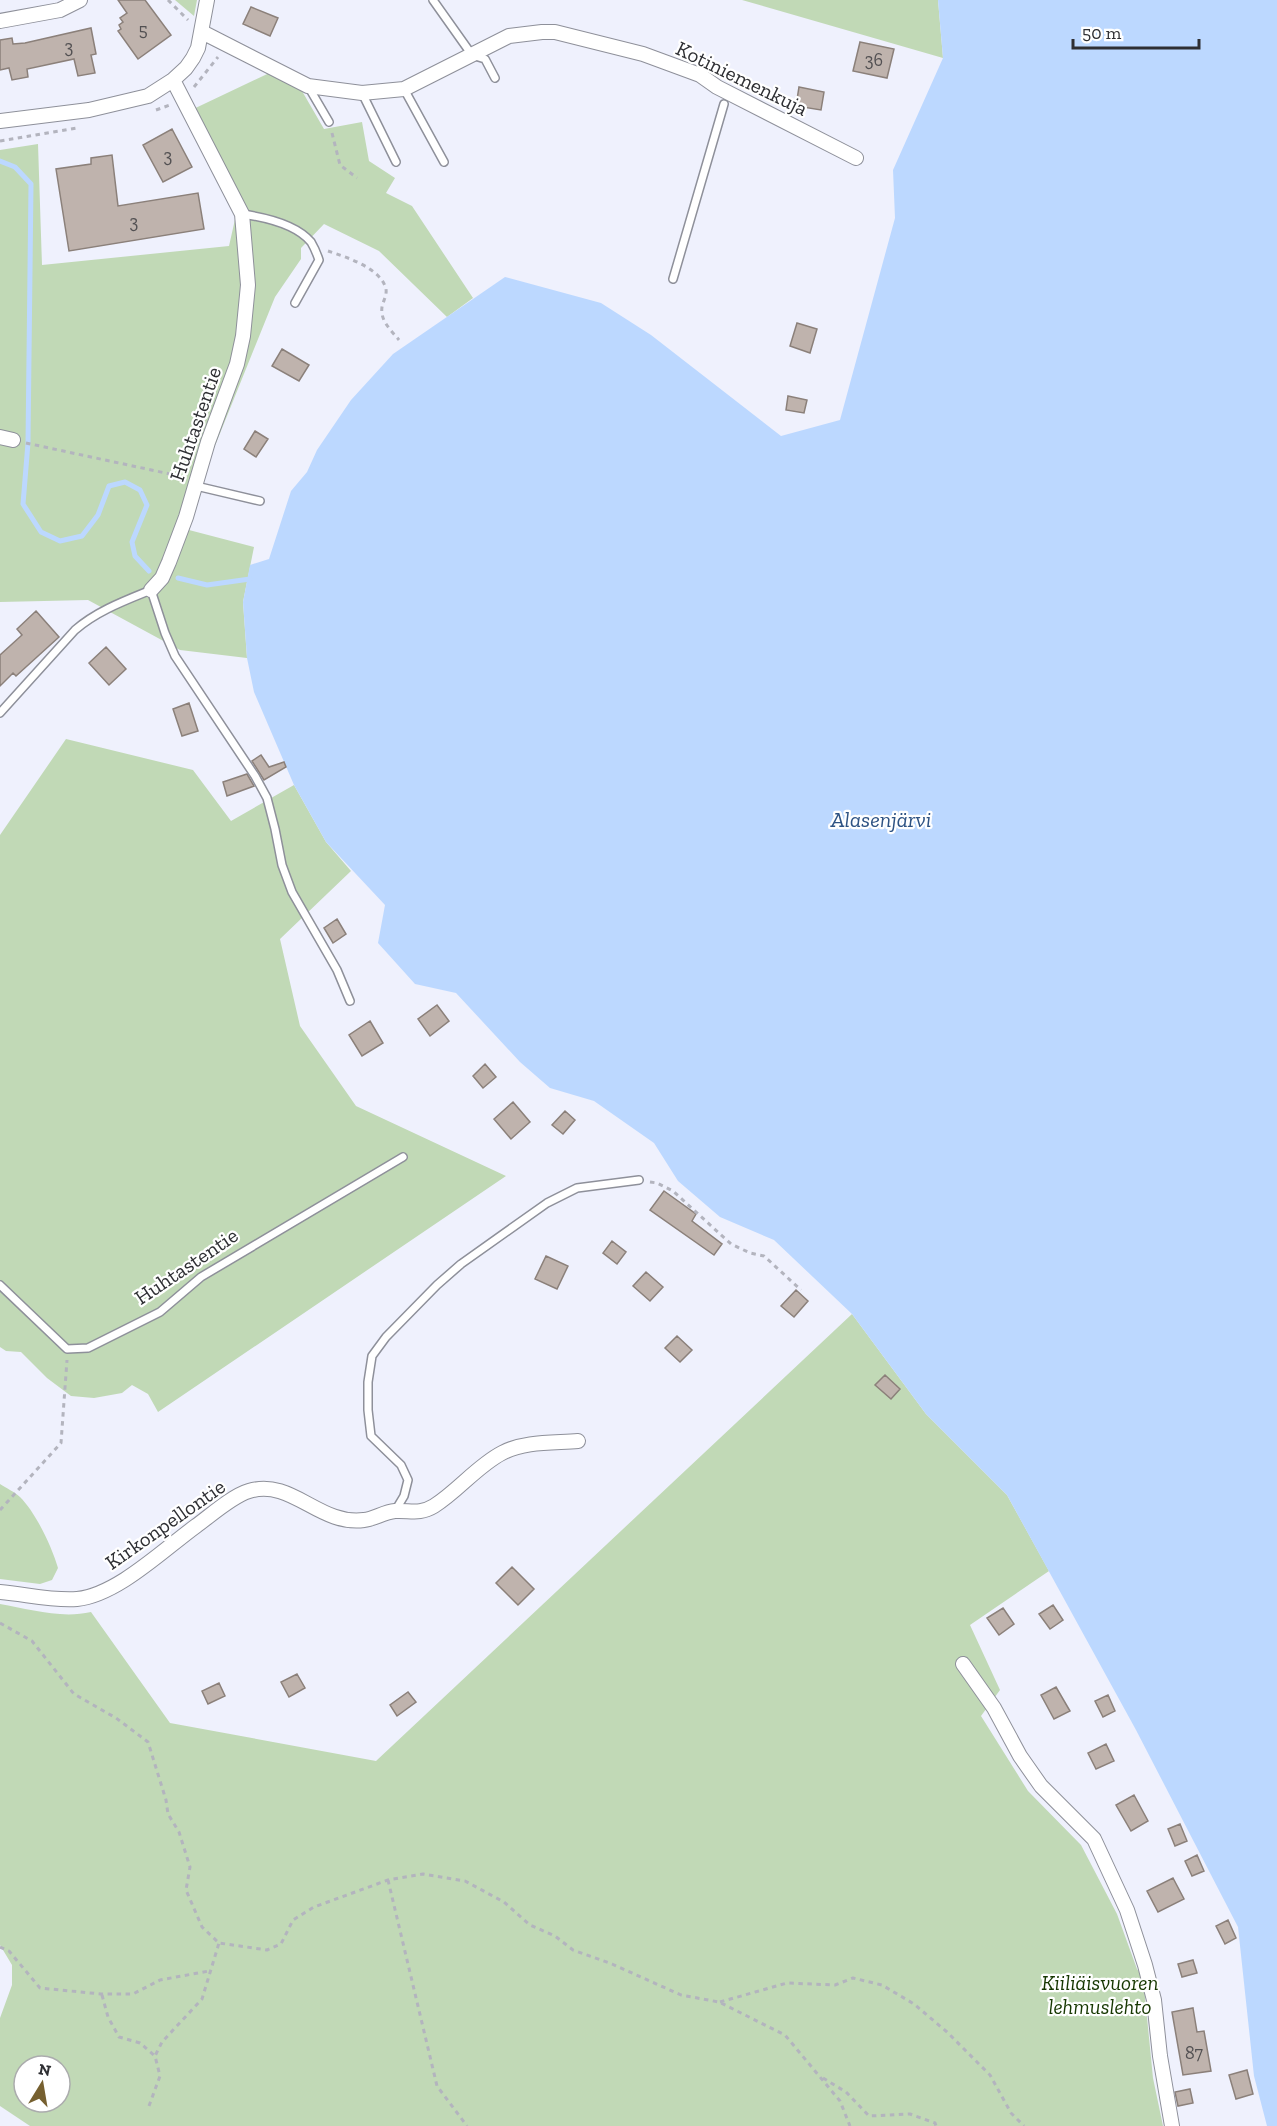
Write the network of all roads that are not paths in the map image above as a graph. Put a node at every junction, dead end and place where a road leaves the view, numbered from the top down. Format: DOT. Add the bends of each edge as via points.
graph roads {
  1 [pos="80,0"];
  2 [pos="207,0"];
  3 [pos="433,0"];
  4 [pos="0,21"];
  5 [pos="202,32"];
  6 [pos="472,55"];
  7 [pos="495,78"];
  8 [pos="174,80"];
  9 [pos="308,86"];
  10 [pos="404,89"];
  11 [pos="362,93"];
  12 [pos="724,104"];
  13 [pos="0,121"];
  14 [pos="329,122"];
  15 [pos="856,158"];
  16 [pos="396,162"];
  17 [pos="444,162"];
  18 [pos="242,214"];
  19 [pos="673,279"];
  20 [pos="295,303"];
  21 [pos="197,483"];
  22 [pos="260,501"];
  23 [pos="151,590"];
  24 [pos="0,713"];
  25 [pos="350,1001"];
  26 [pos="403,1157"];
  27 [pos="639,1180"];
  28 [pos="0,1285"];
  29 [pos="578,1441"];
  30 [pos="395,1511"];
  31 [pos="0,1592"];
  32 [pos="963,1664"];
  33 [pos="1172,2126"];
  1 -- 4 [label="street" via="60,10"];
  2 -- 5 [label="street"];
  3 -- 6 [label="lane"];
  5 -- 8 [label="street" via="193,58"];
  5 -- 9 [label="street, Kotiniemenkuja"];
  6 -- 7 [label="lane" via="485,59"];
  6 -- 10 [label="street, Kotiniemenkuja"];
  6 -- 15 [label="street, Kotiniemenkuja" via="509,36 542,32 643,54 700,75"];
  8 -- 13 [label="street" via="148,96 89,110"];
  8 -- 18 [label="street, Huhtastentie"];
  9 -- 11 [label="street, Kotiniemenkuja"];
  9 -- 14 [label="lane"];
  10 -- 11 [label="street, Kotiniemenkuja"];
  10 -- 17 [label="lane"];
  11 -- 16 [label="lane"];
  12 -- 19 [label="lane"];
  18 -- 20 [label="lane" via="262,217 311,242 319,260"];
  18 -- 21 [label="street, Huhtastentie" via="248,285 243,336"];
  21 -- 22 [label="lane"];
  21 -- 23 [label="street, Huhtastentie" via="169,562"];
  23 -- 24 [label="lane" via="85,621"];
  23 -- 25 [label="lane" via="175,656 267,798 292,892 337,970"];
  26 -- 28 [label="lane, Huhtastentie" via="201,1277 160,1312 87,1348 67,1349"];
  27 -- 30 [label="lane" via="577,1188 546,1203 461,1264 386,1337 372,1356 368,1410 371,1436 401,1465 408,1480"];
  29 -- 30 [label="street, Kirkonpellontie" via="511,1449 434,1506 420,1512"];
  30 -- 31 [label="street, Kirkonpellontie" via="348,1522 287,1494 269,1489 248,1491 120,1583 97,1595 76,1599"];
  32 -- 33 [label="street" via="1041,1786 1094,1839 1127,1910 1154,2000"];
}
